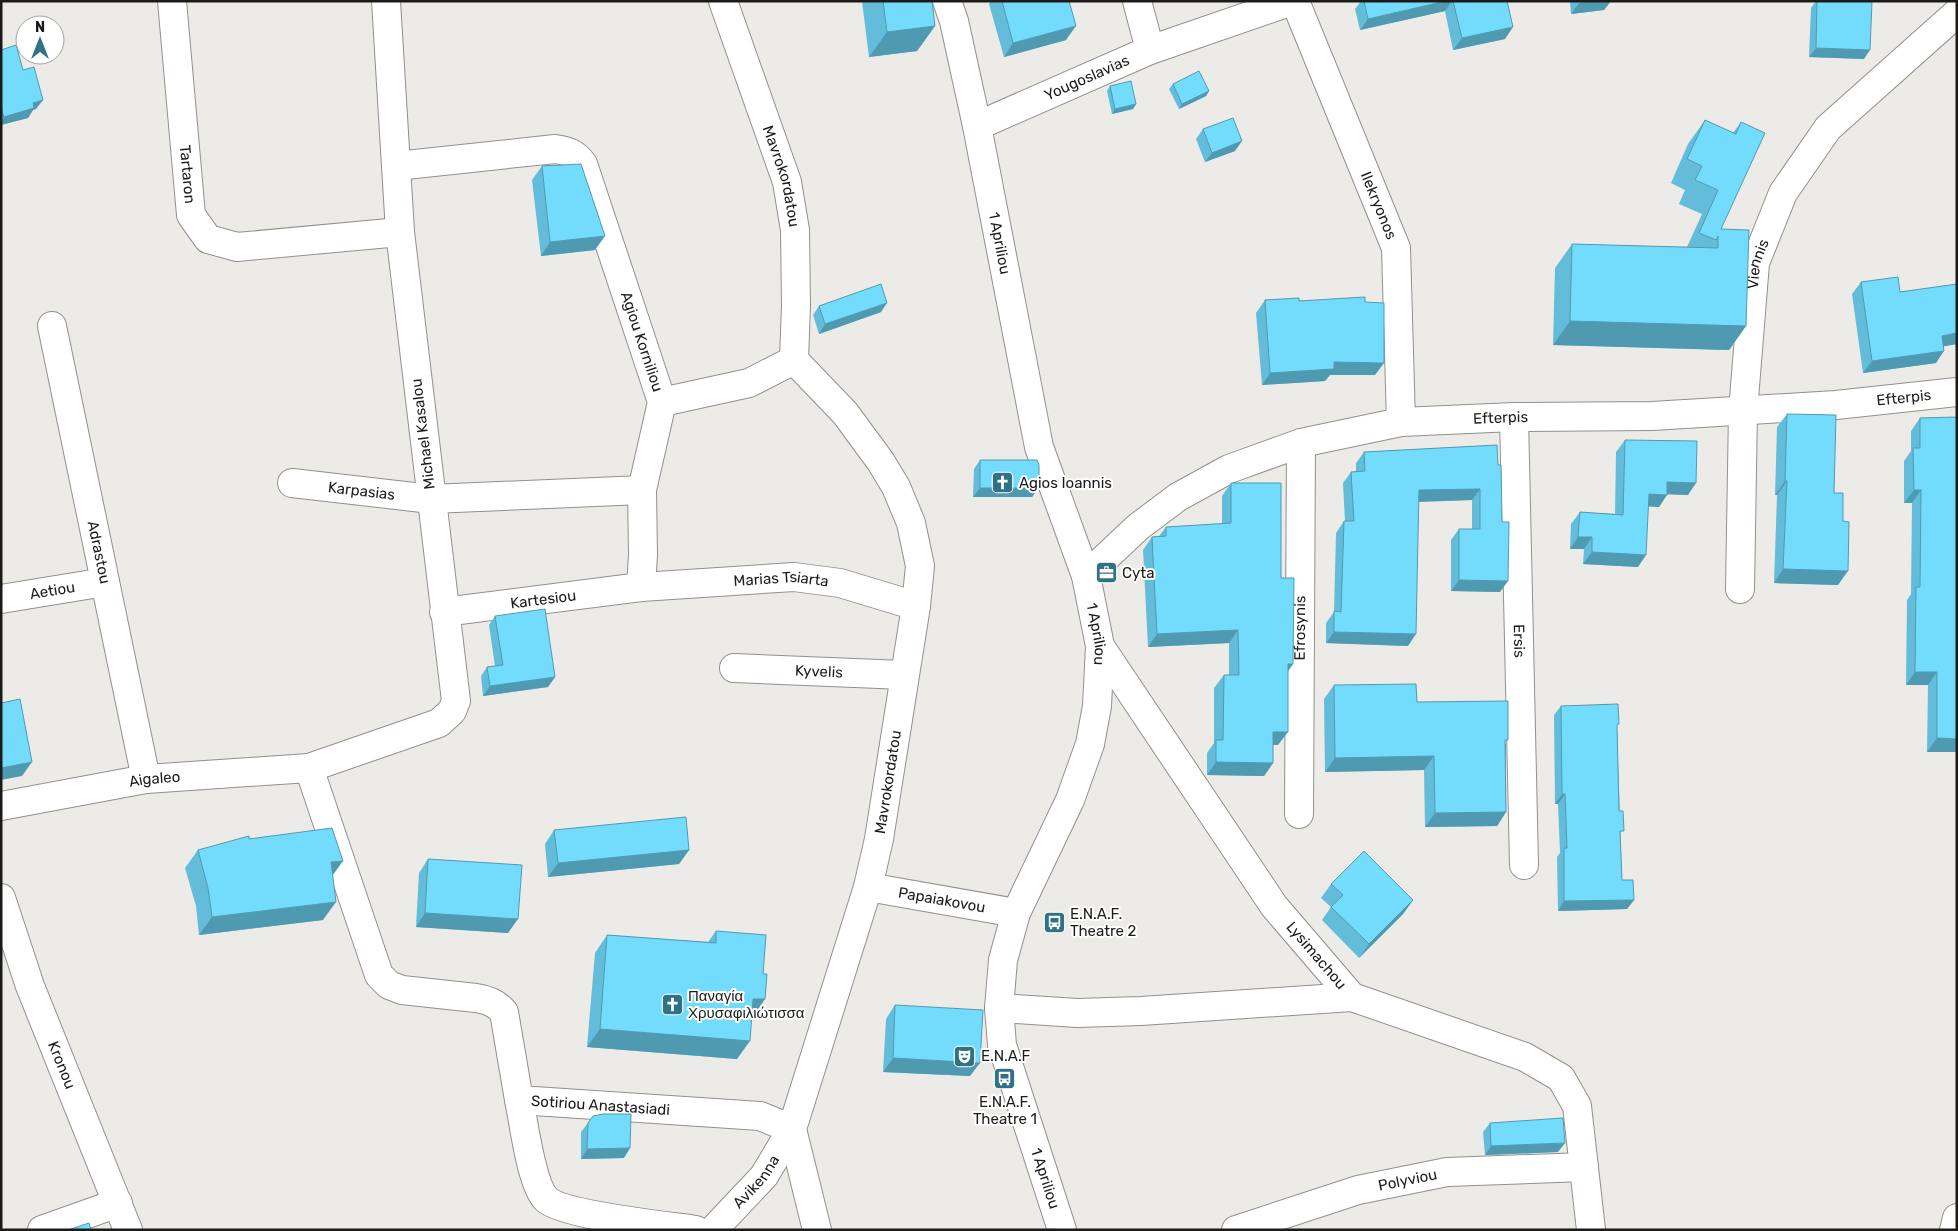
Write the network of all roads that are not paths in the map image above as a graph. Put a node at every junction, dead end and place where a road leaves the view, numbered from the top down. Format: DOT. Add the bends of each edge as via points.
graph roads {
  1 [pos="172,1"];
  2 [pos="386,1"];
  3 [pos="723,1"];
  4 [pos="947,1"];
  5 [pos="1137,1"];
  6 [pos="1293,1"];
  7 [pos="1957,14"];
  8 [pos="1150,50"];
  9 [pos="977,126"];
  10 [pos="396,166"];
  11 [pos="400,232"];
  12 [pos="52,326"];
  13 [pos="794,360"];
  14 [pos="1957,392"];
  15 [pos="662,402"];
  16 [pos="1743,411"];
  17 [pos="1514,417"];
  18 [pos="1401,422"];
  19 [pos="1301,443"];
  20 [pos="292,483"];
  21 [pos="642,490"];
  22 [pos="431,499"];
  23 [pos="1086,576"];
  24 [pos="105,582"];
  25 [pos="641,587"];
  26 [pos="1740,589"];
  27 [pos="1,599"];
  28 [pos="916,606"];
  29 [pos="444,612"];
  30 [pos="1100,646"];
  31 [pos="734,668"];
  32 [pos="904,675"];
  33 [pos="310,768"];
  34 [pos="146,779"];
  35 [pos="1,806"];
  36 [pos="1299,814"];
  37 [pos="1524,865"];
  38 [pos="868,887"];
  39 [pos="1,898"];
  40 [pos="1016,913"];
  41 [pos="1352,997"];
  42 [pos="999,1008"];
  43 [pos="519,1100"];
  44 [pos="792,1129"];
  45 [pos="1584,1167"];
  46 [pos="118,1203"];
  47 [pos="1957,1218"];
  48 [pos="1057,1229"];
  49 [pos="42,1230"];
  50 [pos="128,1230"];
  51 [pos="696,1230"];
  52 [pos="714,1230"];
  53 [pos="817,1230"];
  54 [pos="1236,1230"];
  55 [pos="1592,1230"];
  56 [pos="1954,1230"];
  1 -- 11 [label="street, Tartaron" via="191,215 208,239 237,247"];
  2 -- 10 [label="street, Michael Kasalou"];
  3 -- 13 [label="street, Mavrokordatou" via="787,182 795,230"];
  4 -- 9 [label="street, 1 Apriliou"];
  5 -- 8 [label="street"];
  6 -- 8 [label="street, Yougoslavias"];
  6 -- 18 [label="street, Ilekryonos" via="1396,248"];
  7 -- 16 [label="street, Viennis" via="1828,128 1783,193 1755,263"];
  8 -- 9 [label="street, Yougoslavias"];
  9 -- 23 [label="street, 1 Apriliou" via="1039,447"];
  10 -- 11 [label="street, Michael Kasalou"];
  10 -- 15 [label="street, Agiou Korniliou" via="554,149 576,155 583,164"];
  11 -- 22 [label="street, Michael Kasalou"];
  12 -- 24 [label="street, Adrastou"];
  13 -- 15 [label="street" via="749,383"];
  13 -- 28 [label="street, Mavrokordatou" via="845,413 896,487 911,523 920,566"];
  14 -- 16 [label="street, Efterpis"];
  15 -- 21 [label="street, Agiou Korniliou"];
  16 -- 17 [label="street, Efterpis" via="1652,416"];
  16 -- 26 [label="street, Viennis"];
  17 -- 18 [label="street, Efterpis"];
  17 -- 37 [label="street, Ersis"];
  18 -- 19 [label="street, Efterpis"];
  19 -- 23 [label="street, Efterpis" via="1229,469 1178,497 1138,528"];
  19 -- 36 [label="street, Efrosynis"];
  20 -- 22 [label="street, Karpasias"];
  21 -- 22 [label="street, Karpasias"];
  21 -- 25 [label="street, Agiou Korniliou"];
  22 -- 29 [label="street, Michael Kasalou"];
  23 -- 30 [label="street, 1 Apriliou"];
  24 -- 27 [label="street, Aetiou"];
  24 -- 34 [label="street, Adrastou"];
  25 -- 28 [label="street, Marias Tsiarta" via="794,577 840,583"];
  25 -- 29 [label="street, Kartesiou"];
  28 -- 32 [label="street, Mavrokordatou"];
  29 -- 33 [label="street, Michael Kasalou" via="456,701 452,711 439,723"];
  30 -- 40 [label="street, 1 Apriliou" via="1097,706 1090,744 1070,800"];
  30 -- 41 [label="street, Lysimachou" via="1274,906"];
  31 -- 32 [label="street, Kyvelis"];
  32 -- 38 [label="street, Mavrokordatou" via="879,839"];
  33 -- 34 [label="street, Aigaleo"];
  33 -- 43 [label="street, Sotiriou Anastasiadi" via="380,975 389,985 402,990 476,998 498,1004 504,1012"];
  34 -- 35 [label="street, Aigaleo"];
  38 -- 40 [label="street, Papaiakovou"];
  38 -- 44 [label="street, Mavrokordatou"];
  39 -- 46 [label="street, Kronou" via="30,986"];
  40 -- 42 [label="street, 1 Apriliou" via="1003,960"];
  41 -- 42 [label="street" via="1077,1013"];
  41 -- 45 [label="street, Lysimachou" via="1525,1057 1561,1078 1577,1106"];
  42 -- 48 [label="street, 1 Apriliou" via="1002,1045"];
  43 -- 44 [label="street, Sotiriou Anastasiadi" via="760,1116"];
  43 -- 51 [label="street" via="537,1184 547,1200 571,1211"];
  44 -- 52 [label="street, Avikenna" via="764,1176"];
  44 -- 53 [label="street"];
  45 -- 54 [label="street, Polyviou" via="1447,1172 1358,1190"];
  45 -- 55 [label="street, Lysimachou"];
  46 -- 49 [label="street"];
  46 -- 50 [label="street, Kronou"];
  47 -- 56 [label="street"];
}
